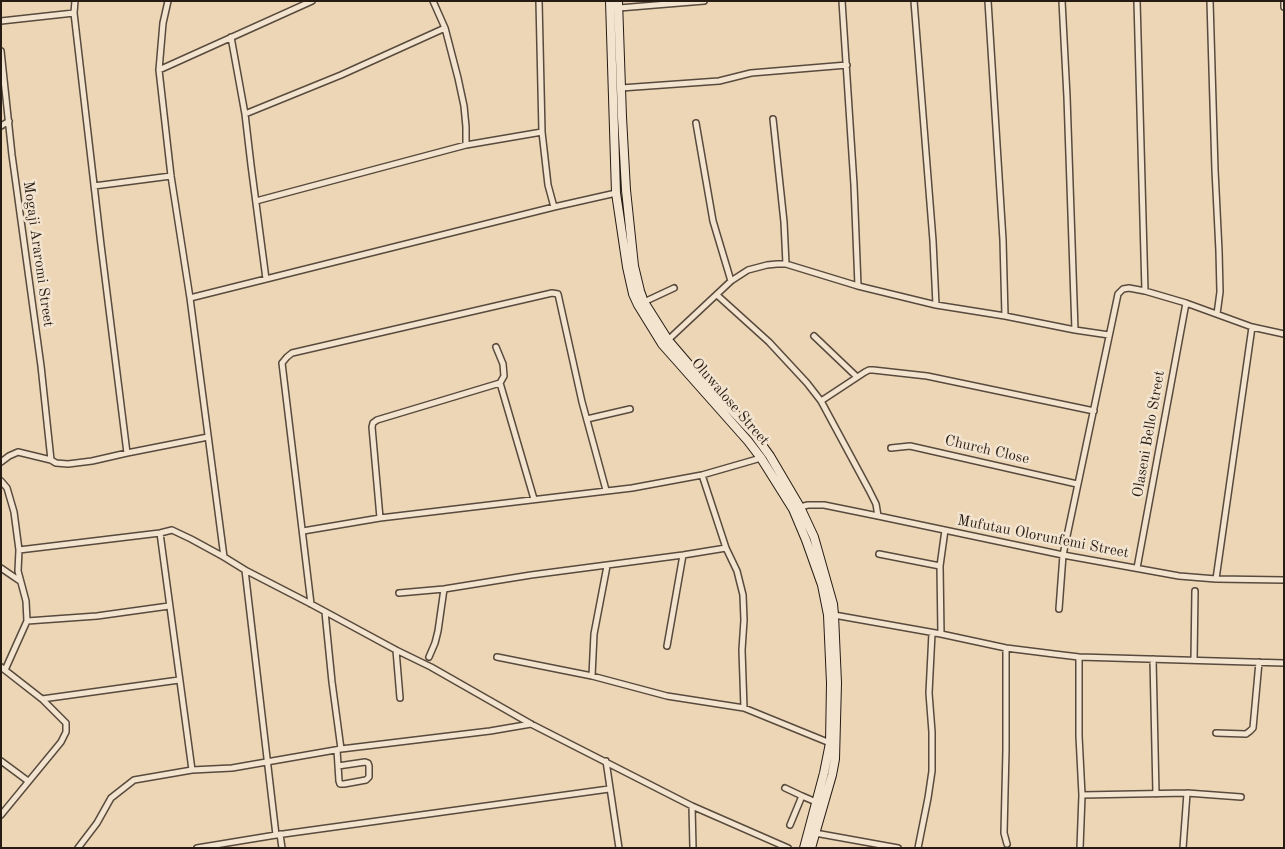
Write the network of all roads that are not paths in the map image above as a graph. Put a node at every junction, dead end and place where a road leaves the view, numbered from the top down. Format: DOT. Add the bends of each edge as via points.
graph roads {
  1 [pos="75,1"];
  2 [pos="168,1"];
  3 [pos="312,1"];
  4 [pos="434,1"];
  5 [pos="538,1"];
  6 [pos="610,1"];
  7 [pos="704,1"];
  8 [pos="842,1"];
  9 [pos="914,1"];
  10 [pos="988,1"];
  11 [pos="1062,1"];
  12 [pos="1137,1"];
  13 [pos="1210,1"];
  14 [pos="1284,1"];
  15 [pos="619,5"];
  16 [pos="1284,7"];
  17 [pos="74,13"];
  18 [pos="1,21"];
  19 [pos="444,28"];
  20 [pos="231,37"];
  21 [pos="1,51"];
  22 [pos="847,65"];
  23 [pos="616,66"];
  24 [pos="159,70"];
  25 [pos="621,88"];
  26 [pos="245,114"];
  27 [pos="773,119"];
  28 [pos="9,121"];
  29 [pos="696,124"];
  30 [pos="1,126"];
  31 [pos="542,132"];
  32 [pos="466,146"];
  33 [pos="170,176"];
  34 [pos="94,186"];
  35 [pos="616,193"];
  36 [pos="256,200"];
  37 [pos="554,206"];
  38 [pos="786,264"];
  39 [pos="266,279"];
  40 [pos="731,281"];
  41 [pos="858,286"];
  42 [pos="674,288"];
  43 [pos="1144,291"];
  44 [pos="717,294"];
  45 [pos="190,298"];
  46 [pos="644,302"];
  47 [pos="1186,303"];
  48 [pos="936,305"];
  49 [pos="1217,314"];
  50 [pos="1005,316"];
  51 [pos="1252,326"];
  52 [pos="1075,330"];
  53 [pos="1284,334"];
  54 [pos="1109,335"];
  55 [pos="814,336"];
  56 [pos="668,340"];
  57 [pos="496,347"];
  58 [pos="857,377"];
  59 [pos="500,383"];
  60 [pos="821,401"];
  61 [pos="630,409"];
  62 [pos="1094,411"];
  63 [pos="587,420"];
  64 [pos="208,437"];
  65 [pos="891,448"];
  66 [pos="126,453"];
  67 [pos="761,458"];
  68 [pos="51,460"];
  69 [pos="1,462"];
  70 [pos="702,475"];
  71 [pos="1,481"];
  72 [pos="1077,484"];
  73 [pos="606,490"];
  74 [pos="534,499"];
  75 [pos="800,507"];
  76 [pos="878,516"];
  77 [pos="380,518"];
  78 [pos="945,530"];
  79 [pos="303,531"];
  80 [pos="160,533"];
  81 [pos="726,548"];
  82 [pos="19,550"];
  83 [pos="879,554"];
  84 [pos="683,555"];
  85 [pos="1062,555"];
  86 [pos="224,557"];
  87 [pos="607,566"];
  88 [pos="940,566"];
  89 [pos="1,568"];
  90 [pos="1137,568"];
  91 [pos="245,570"];
  92 [pos="1216,579"];
  93 [pos="1284,580"];
  94 [pos="20,581"];
  95 [pos="444,589"];
  96 [pos="1194,591"];
  97 [pos="398,593"];
  98 [pos="311,604"];
  99 [pos="169,606"];
  100 [pos="1060,609"];
  101 [pos="325,612"];
  102 [pos="834,615"];
  103 [pos="27,621"];
  104 [pos="932,633"];
  105 [pos="941,634"];
  106 [pos="667,646"];
  107 [pos="1006,648"];
  108 [pos="396,650"];
  109 [pos="429,657"];
  110 [pos="497,657"];
  111 [pos="1079,657"];
  112 [pos="1153,659"];
  113 [pos="1194,660"];
  114 [pos="1258,662"];
  115 [pos="1284,663"];
  116 [pos="3,668"];
  117 [pos="592,676"];
  118 [pos="179,680"];
  119 [pos="400,698"];
  120 [pos="42,699"];
  121 [pos="744,708"];
  122 [pos="532,724"];
  123 [pos="1216,733"];
  124 [pos="830,743"];
  125 [pos="339,750"];
  126 [pos="1,761"];
  127 [pos="606,761"];
  128 [pos="267,762"];
  129 [pos="338,766"];
  130 [pos="192,770"];
  131 [pos="28,781"];
  132 [pos="785,788"];
  133 [pos="610,789"];
  134 [pos="1187,793"];
  135 [pos="1156,794"];
  136 [pos="1082,795"];
  137 [pos="802,796"];
  138 [pos="1241,797"];
  139 [pos="816,802"];
  140 [pos="692,806"];
  141 [pos="1,815"];
  142 [pos="790,825"];
  143 [pos="815,833"];
  144 [pos="278,834"];
  145 [pos="1007,844"];
  146 [pos="78,848"];
  147 [pos="197,848"];
  148 [pos="282,848"];
  149 [pos="619,848"];
  150 [pos="693,848"];
  151 [pos="788,848"];
  152 [pos="804,848"];
  153 [pos="811,848"];
  154 [pos="898,848"];
  155 [pos="918,848"];
  156 [pos="1080,848"];
  157 [pos="1183,848"];
  1 -- 17 [label="street"];
  2 -- 24 [label="street"];
  3 -- 20 [label="street"];
  4 -- 19 [label="street"];
  5 -- 31 [label="street"];
  6 -- 23 [label="street, Oluwalose Street"];
  7 -- 15 [label="street"];
  8 -- 22 [label="street"];
  9 -- 48 [label="street"];
  10 -- 50 [label="street"];
  11 -- 52 [label="street"];
  12 -- 43 [label="street"];
  13 -- 49 [label="street" via="1220,251"];
  14 -- 16 [label="street"];
  15 -- 23 [label="street, Oluwalose Street"];
  17 -- 18 [label="street"];
  17 -- 34 [label="street"];
  19 -- 26 [label="street"];
  19 -- 32 [label="street" via="464,106"];
  20 -- 24 [label="street"];
  20 -- 26 [label="street"];
  21 -- 28 [label="street, Mogaji Araromi Street"];
  22 -- 25 [label="street" via="751,73 719,81"];
  22 -- 41 [label="street"];
  23 -- 25 [label="street, Oluwalose Street"];
  23 -- 35 [label="street, Oluwalose Street"];
  24 -- 33 [label="street"];
  25 -- 46 [label="street, Oluwalose Street" via="634,266"];
  26 -- 36 [label="street"];
  27 -- 38 [label="street"];
  28 -- 30 [label="street"];
  28 -- 68 [label="street, Mogaji Araromi Street"];
  29 -- 40 [label="street" via="713,221"];
  31 -- 32 [label="street"];
  31 -- 37 [label="street" via="548,185"];
  32 -- 36 [label="street"];
  33 -- 34 [label="street"];
  33 -- 45 [label="street"];
  34 -- 66 [label="street"];
  35 -- 37 [label="street"];
  35 -- 67 [label="street, Oluwalose Street" via="627,267 638,305 662,344"];
  36 -- 39 [label="street"];
  37 -- 39 [label="street"];
  38 -- 40 [label="street" via="757,267"];
  38 -- 41 [label="street"];
  39 -- 45 [label="street"];
  40 -- 44 [label="street"];
  41 -- 48 [label="street"];
  42 -- 46 [label="street"];
  43 -- 47 [label="street"];
  43 -- 54 [label="street" via="1129,288 1118,294"];
  44 -- 56 [label="street"];
  44 -- 60 [label="street" via="768,342"];
  45 -- 64 [label="street"];
  46 -- 56 [label="street, Oluwalose Street"];
  47 -- 49 [label="street"];
  47 -- 90 [label="street, Olaseni Bello Street"];
  48 -- 50 [label="street"];
  49 -- 51 [label="street"];
  50 -- 52 [label="street"];
  51 -- 53 [label="street"];
  51 -- 92 [label="street"];
  52 -- 54 [label="street"];
  54 -- 62 [label="street"];
  55 -- 58 [label="street"];
  56 -- 75 [label="street, Oluwalose Street" via="754,434"];
  57 -- 59 [label="street" via="503,364 504,376"];
  58 -- 60 [label="street"];
  58 -- 62 [label="street" via="869,370 927,376"];
  59 -- 74 [label="street"];
  59 -- 77 [label="street" via="373,423"];
  60 -- 76 [label="street" via="876,504"];
  61 -- 63 [label="street"];
  62 -- 72 [label="street"];
  63 -- 73 [label="street"];
  63 -- 79 [label="street" via="556,293 292,353 282,363"];
  64 -- 66 [label="street"];
  64 -- 86 [label="street"];
  65 -- 72 [label="street, Church Close" via="910,446"];
  66 -- 68 [label="street" via="68,464"];
  67 -- 70 [label="street"];
  67 -- 124 [label="street, Oluwalose Street" via="793,509 822,585 828,615"];
  68 -- 69 [label="street" via="18,452"];
  70 -- 73 [label="street"];
  70 -- 81 [label="street"];
  71 -- 82 [label="street" via="11,499"];
  72 -- 85 [label="street"];
  73 -- 74 [label="street"];
  74 -- 77 [label="street"];
  75 -- 76 [label="street, Mufutau Olorunfemi Street" via="824,506"];
  75 -- 102 [label="street, Oluwalose Street" via="814,537"];
  76 -- 78 [label="street, Mufutau Olorunfemi Street"];
  77 -- 79 [label="street"];
  78 -- 85 [label="street, Mufutau Olorunfemi Street"];
  78 -- 88 [label="street"];
  79 -- 98 [label="street"];
  80 -- 82 [label="street"];
  80 -- 86 [label="street" via="172,530"];
  80 -- 99 [label="street"];
  81 -- 84 [label="street"];
  81 -- 121 [label="street" via="737,571 743,595"];
  82 -- 94 [label="street"];
  83 -- 88 [label="street"];
  84 -- 87 [label="street"];
  84 -- 106 [label="street"];
  85 -- 90 [label="street, Mufutau Olorunfemi Street"];
  85 -- 100 [label="street"];
  86 -- 91 [label="street"];
  87 -- 95 [label="street"];
  87 -- 117 [label="street" via="594,634"];
  88 -- 105 [label="street"];
  89 -- 94 [label="street"];
  90 -- 92 [label="street, Mufutau Olorunfemi Street"];
  91 -- 98 [label="street"];
  91 -- 128 [label="street"];
  92 -- 93 [label="street, Mufutau Olorunfemi Street"];
  94 -- 103 [label="street"];
  95 -- 97 [label="street"];
  95 -- 109 [label="street" via="438,631"];
  96 -- 113 [label="street"];
  98 -- 101 [label="street"];
  99 -- 103 [label="street"];
  99 -- 118 [label="street"];
  101 -- 108 [label="street"];
  101 -- 125 [label="street"];
  102 -- 104 [label="street"];
  102 -- 143 [label="street, Oluwalose Street" via="837,683 834,759"];
  103 -- 116 [label="street"];
  104 -- 105 [label="street"];
  104 -- 155 [label="street" via="929,693 932,771"];
  105 -- 107 [label="street"];
  107 -- 111 [label="street"];
  107 -- 145 [label="street" via="1004,833"];
  108 -- 119 [label="street"];
  108 -- 122 [label="street"];
  110 -- 117 [label="street"];
  111 -- 112 [label="street"];
  111 -- 136 [label="street"];
  112 -- 113 [label="street"];
  112 -- 135 [label="street"];
  113 -- 114 [label="street"];
  114 -- 115 [label="street"];
  114 -- 123 [label="street" via="1253,728 1246,734"];
  116 -- 120 [label="street"];
  117 -- 121 [label="street" via="654,693"];
  118 -- 120 [label="street"];
  118 -- 130 [label="street"];
  120 -- 131 [label="street" via="66,723 66,732"];
  121 -- 124 [label="street"];
  122 -- 125 [label="street"];
  122 -- 127 [label="street"];
  124 -- 139 [label="street, Oluwalose Street"];
  125 -- 128 [label="street"];
  125 -- 129 [label="street"];
  126 -- 131 [label="street"];
  127 -- 133 [label="street"];
  127 -- 140 [label="street"];
  128 -- 130 [label="street"];
  128 -- 144 [label="street"];
  129 -- 129 [label="street" via="340,784 369,778 368,763"];
  130 -- 146 [label="street" via="134,780 111,798"];
  131 -- 141 [label="street"];
  132 -- 137 [label="street"];
  133 -- 144 [label="street"];
  133 -- 149 [label="street"];
  134 -- 135 [label="street"];
  134 -- 138 [label="street"];
  134 -- 157 [label="street"];
  135 -- 136 [label="street"];
  136 -- 156 [label="street"];
  137 -- 139 [label="street"];
  137 -- 142 [label="street"];
  139 -- 152 [label="street, Oluwalose Street"];
  140 -- 150 [label="street"];
  140 -- 151 [label="street"];
  143 -- 153 [label="street, Oluwalose Street"];
  143 -- 154 [label="street"];
  144 -- 147 [label="street"];
  144 -- 148 [label="street"];
}
